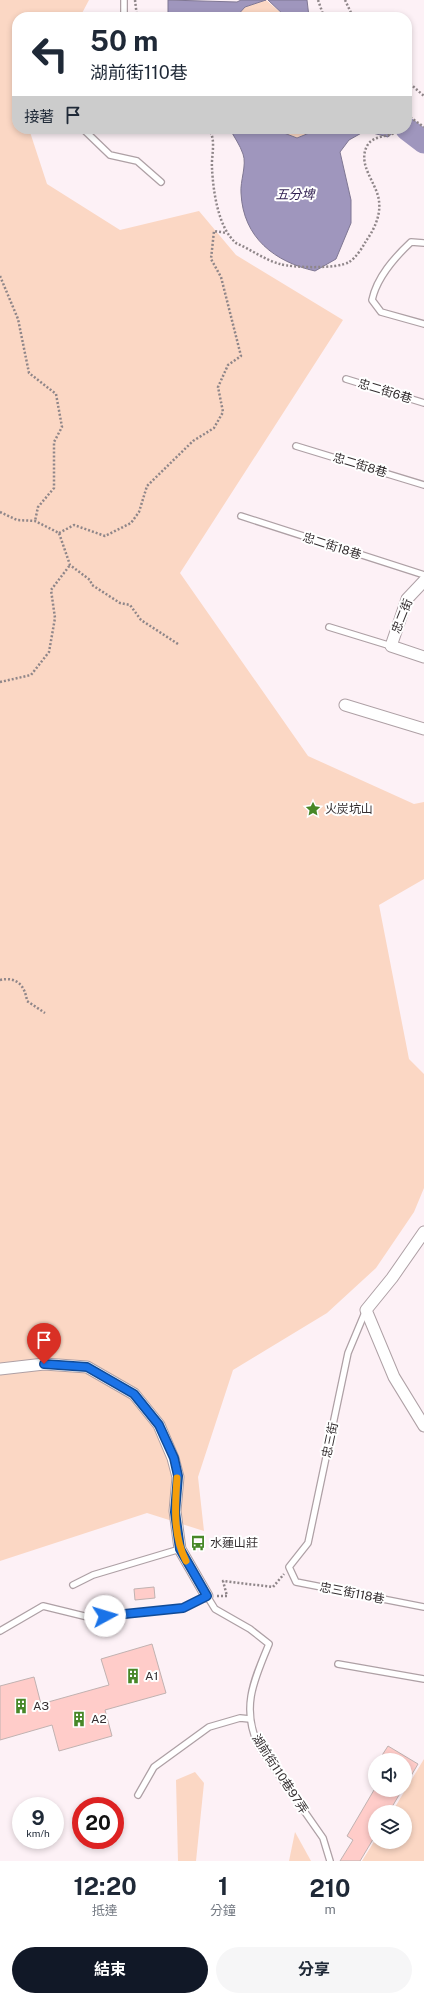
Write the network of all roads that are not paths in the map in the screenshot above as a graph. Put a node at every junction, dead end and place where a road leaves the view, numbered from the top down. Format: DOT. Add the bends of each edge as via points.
graph roads {
  1 [pos="124,0"];
  2 [pos="124,12"];
  3 [pos="88,134"];
  4 [pos="161,182"];
  5 [pos="424,243"];
  6 [pos="424,324"];
  7 [pos="346,379"];
  8 [pos="424,403"];
  9 [pos="296,446"];
  10 [pos="424,485"];
  11 [pos="241,516"];
  12 [pos="424,575"];
  13 [pos="424,581"];
  14 [pos="329,627"];
  15 [pos="391,646"];
  16 [pos="424,657"];
  17 [pos="345,705"];
  18 [pos="424,729"];
  19 [pos="424,1232"];
  20 [pos="366,1310"];
  21 [pos="0,1370"];
  22 [pos="424,1426"];
  23 [pos="180,1549"];
  24 [pos="289,1567"];
  25 [pos="73,1585"];
  26 [pos="207,1596"];
  27 [pos="424,1607"];
  28 [pos="0,1631"];
  29 [pos="338,1664"];
  30 [pos="424,1679"];
  31 [pos="250,1719"];
  32 [pos="138,1795"];
  33 [pos="330,1861"];
  1 -- 2 [label="lane"];
  3 -- 4 [label="lane" via="110,155 137,161"];
  5 -- 6 [label="lane" via="411,242 395,257 375,289 372,300 381,312"];
  7 -- 8 [label="lane, 忠二街6巷"];
  9 -- 10 [label="lane, 忠二街8巷"];
  11 -- 12 [label="lane, 忠二街18巷"];
  13 -- 15 [label="street, 忠二街" via="407,599"];
  14 -- 15 [label="lane"];
  15 -- 16 [label="street, 忠二街"];
  17 -- 18 [label="street"];
  19 -- 20 [label="street, 忠三街"];
  20 -- 22 [label="street" via="394,1377"];
  20 -- 24 [label="lane, 忠三街" via="348,1353 308,1544"];
  21 -- 23 [label="street" via="44,1364 87,1367 134,1394 159,1425 174,1458 178,1476 175,1512"];
  23 -- 25 [label="lane" via="93,1575"];
  23 -- 26 [label="street"];
  24 -- 27 [label="lane, 忠三街118巷" via="296,1582"];
  26 -- 28 [label="lane" via="183,1608 92,1618 43,1606"];
  26 -- 31 [label="lane, 湖前街110巷97弄" via="215,1608 269,1644 250,1695"];
  29 -- 30 [label="lane"];
  31 -- 32 [label="lane" via="240,1718 209,1727 154,1767"];
  31 -- 33 [label="lane, 湖前街110巷97弄" via="251,1730 258,1745 323,1838"];
}
